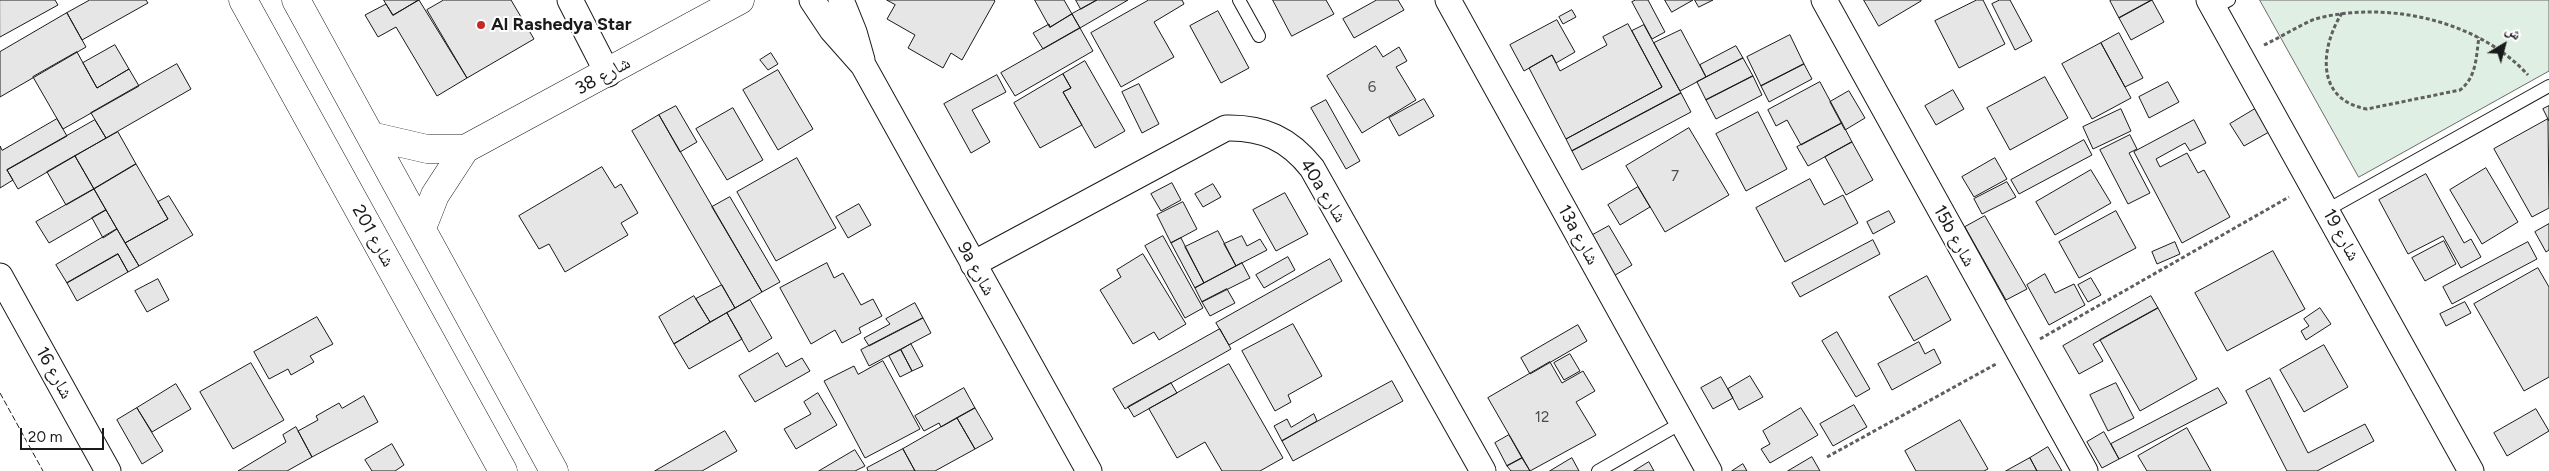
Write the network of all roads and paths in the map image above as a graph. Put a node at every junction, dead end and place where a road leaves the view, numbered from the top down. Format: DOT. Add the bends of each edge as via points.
graph roads {
  1 [pos="243,0"];
  2 [pos="296,0"];
  3 [pos="570,0"];
  4 [pos="584,0"];
  5 [pos="740,0"];
  6 [pos="812,0"];
  7 [pos="841,0"];
  8 [pos="1239,0"];
  9 [pos="1824,0"];
  10 [pos="1449,1"];
  11 [pos="2217,3"];
  12 [pos="2343,12"];
  13 [pos="1259,36"];
  14 [pos="2479,37"];
  15 [pos="2241,57"];
  16 [pos="864,65"];
  17 [pos="616,69"];
  18 [pos="2544,89"];
  19 [pos="371,136"];
  20 [pos="465,149"];
  21 [pos="2311,185"];
  22 [pos="2327,210"];
  23 [pos="422,228"];
  24 [pos="973,264"];
  25 [pos="0,276"];
  26 [pos="2018,351"];
  27 [pos="1682,422"];
  28 [pos="1827,457"];
  29 [pos="108,471"];
  30 [pos="503,471"];
  31 [pos="554,471"];
  32 [pos="1089,471"];
  33 [pos="1483,471"];
  34 [pos="1598,471"];
  35 [pos="1709,471"];
  36 [pos="2085,471"];
  37 [pos="2471,471"];
  1 -- 30 [label="street, شارع 201"];
  2 -- 19 [label="street"];
  3 -- 17 [label="street"];
  4 -- 17 [label="street"];
  5 -- 17 [label="street, شارع 38"];
  6 -- 16 [label="street, 9a شارع" via="832,30"];
  7 -- 16 [label="street, 9a شارع"];
  8 -- 13 [label="lane"];
  9 -- 26 [label="street, 15b شارع"];
  10 -- 27 [label="street, 13a شارع"];
  11 -- 15 [label="street, شارع 19"];
  12 -- 14 [label="path" via="2399,10 2448,23"];
  12 -- 14 [label="path" via="2330,36 2327,72 2337,95 2361,108 2388,106 2460,90 2473,72"];
  12 -- 15 [label="path" via="2315,19"];
  14 -- 18 [label="path" via="2515,61"];
  15 -- 21 [label="street, شارع 19"];
  16 -- 24 [label="street, 9a شارع"];
  17 -- 20 [label="street, شارع 38"];
  18 -- 22 [label="lane"];
  19 -- 20 [label="street, شارع 38" via="427,149"];
  19 -- 23 [label="street"];
  20 -- 23 [label="street, شارع 38" via="435,195"];
  21 -- 22 [label="street, شارع 19"];
  21 -- 26 [label="path"];
  22 -- 37 [label="street, شارع 19"];
  23 -- 31 [label="street"];
  24 -- 32 [label="street, 9a شارع"];
  24 -- 33 [label="street, 40a شارع" via="1226,128 1260,130 1276,136 1290,144 1312,168"];
  25 -- 29 [label="street, شارع 16"];
  26 -- 28 [label="path"];
  26 -- 36 [label="street, 15b شارع"];
  27 -- 34 [label="lane"];
  27 -- 35 [label="street, 13a شارع"];
}
